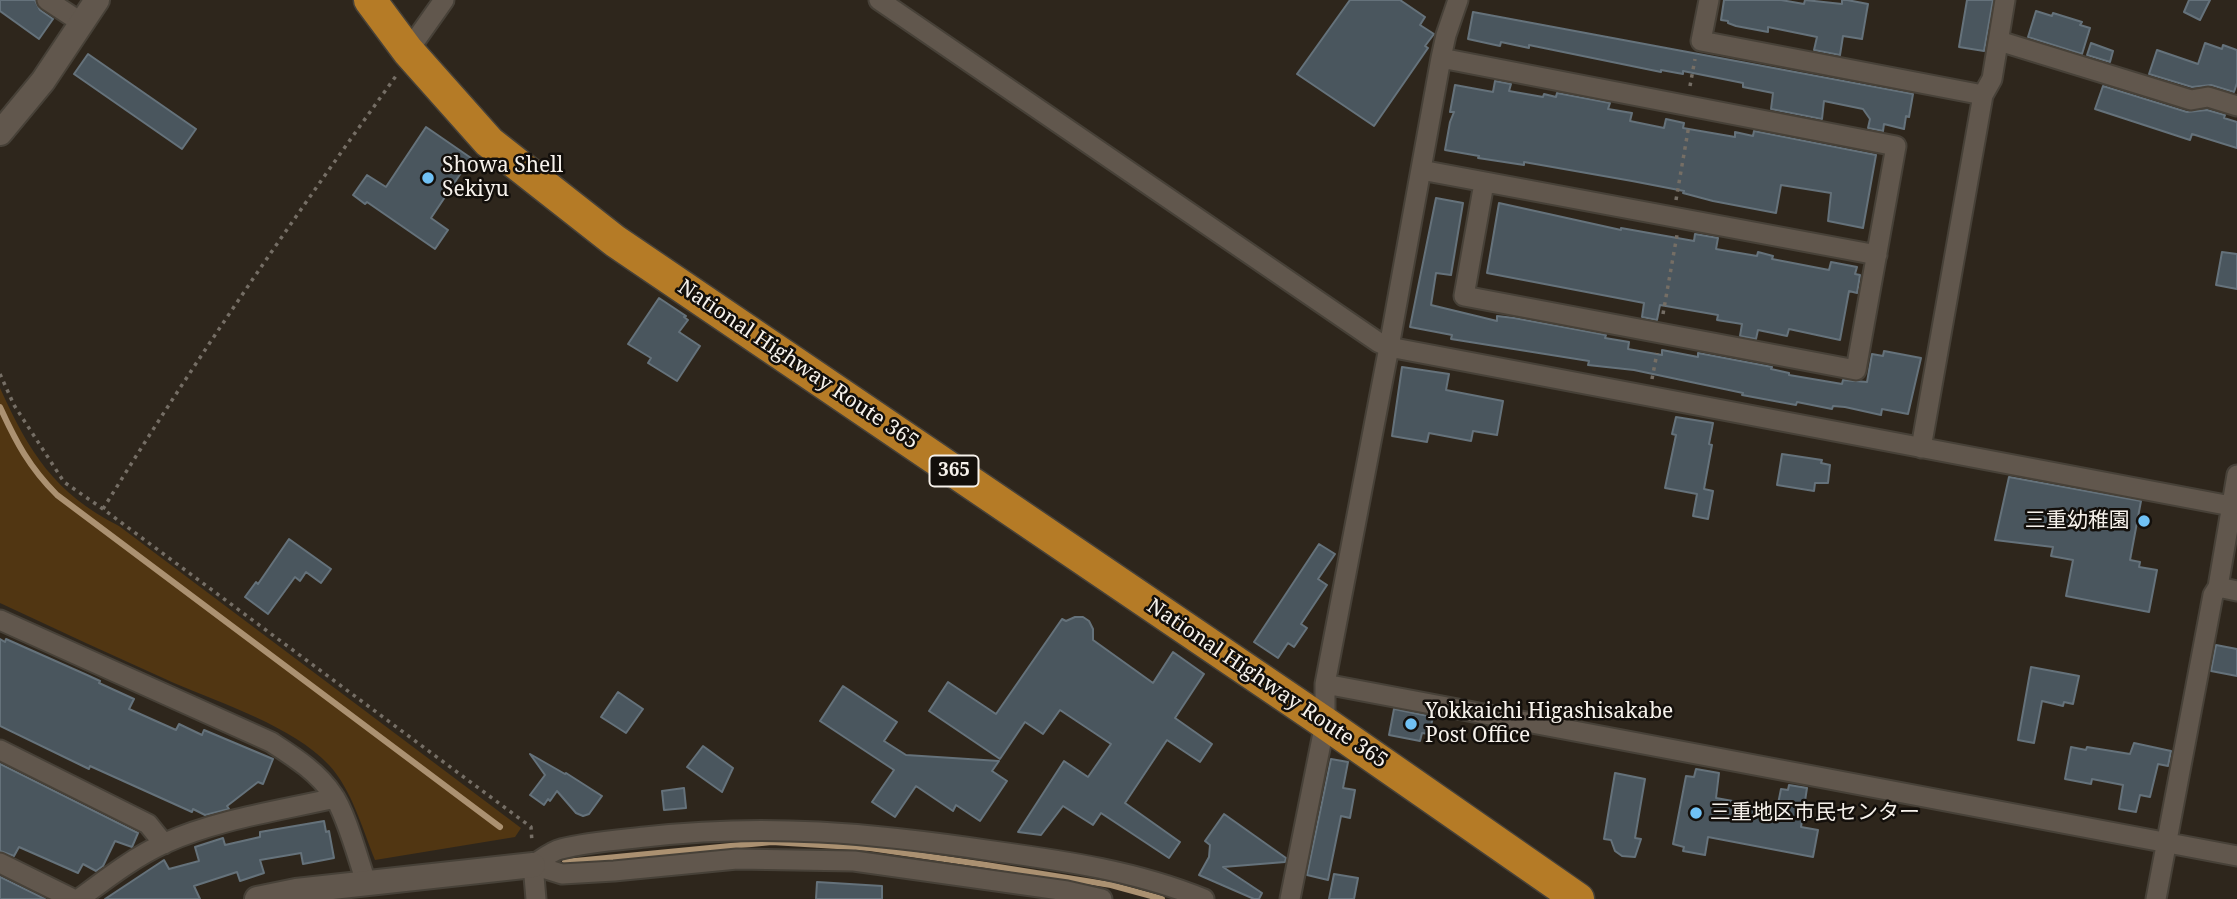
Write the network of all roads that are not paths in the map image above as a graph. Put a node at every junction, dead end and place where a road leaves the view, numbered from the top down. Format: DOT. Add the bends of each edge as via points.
graph roads {
  1 [pos="47,0"];
  2 [pos="97,0"];
  3 [pos="370,0"];
  4 [pos="444,0"];
  5 [pos="879,0"];
  6 [pos="1458,0"];
  7 [pos="1709,0"];
  8 [pos="2005,0"];
  9 [pos="82,23"];
  10 [pos="1999,41"];
  11 [pos="410,53"];
  12 [pos="1441,58"];
  13 [pos="1983,95"];
  14 [pos="2237,106"];
  15 [pos="0,133"];
  16 [pos="1421,170"];
  17 [pos="1484,183"];
  18 [pos="1877,256"];
  19 [pos="1390,347"];
  20 [pos="1921,448"];
  21 [pos="2237,475"];
  22 [pos="2231,506"];
  23 [pos="2228,589"];
  24 [pos="0,620"];
  25 [pos="1325,684"];
  26 [pos="1325,723"];
  27 [pos="0,750"];
  28 [pos="335,798"];
  29 [pos="2167,843"];
  30 [pos="164,844"];
  31 [pos="2237,856"];
  32 [pos="0,863"];
  33 [pos="534,865"];
  34 [pos="366,882"];
  35 [pos="73,899"];
  36 [pos="79,899"];
  37 [pos="257,899"];
  38 [pos="536,899"];
  39 [pos="1102,899"];
  40 [pos="1204,899"];
  41 [pos="1290,899"];
  42 [pos="1578,899"];
  43 [pos="2156,899"];
  1 -- 9 [label="street"];
  2 -- 9 [label="street"];
  3 -- 11 [label="highway, National Highway Route 365 / 365"];
  4 -- 11 [label="street"];
  5 -- 19 [label="street"];
  6 -- 12 [label="street"];
  7 -- 13 [label="street" via="1701,41"];
  8 -- 10 [label="street"];
  9 -- 15 [label="street"];
  10 -- 13 [label="street" via="1992,79"];
  10 -- 14 [label="street" via="2191,100 2208,97"];
  11 -- 26 [label="highway, National Highway Route 365 / 365" via="489,142 615,241"];
  12 -- 16 [label="street"];
  12 -- 18 [label="street" via="1896,146"];
  13 -- 20 [label="street"];
  16 -- 17 [label="street"];
  16 -- 19 [label="street"];
  17 -- 18 [label="street"];
  17 -- 18 [label="street" via="1464,296 1856,370"];
  19 -- 20 [label="street"];
  19 -- 25 [label="street"];
  20 -- 22 [label="street"];
  21 -- 22 [label="street"];
  22 -- 23 [label="street"];
  23 -- 29 [label="street" via="2213,595"];
  24 -- 28 [label="street" via="271,742 314,772"];
  25 -- 26 [label="street"];
  25 -- 29 [label="street"];
  26 -- 41 [label="street"];
  26 -- 42 [label="highway, National Highway Route 365 / 365"];
  27 -- 30 [label="street" via="148,824"];
  28 -- 30 [label="street" via="217,824"];
  28 -- 34 [label="street"];
  29 -- 31 [label="street"];
  29 -- 43 [label="street"];
  30 -- 36 [label="street"];
  32 -- 35 [label="street"];
  33 -- 34 [label="street"];
  33 -- 38 [label="street"];
  33 -- 39 [label="street" via="562,874 737,859 854,861"];
  33 -- 40 [label="street" via="559,849 671,834 765,829 840,832 1080,863 1131,874"];
  34 -- 37 [label="street"];
}
